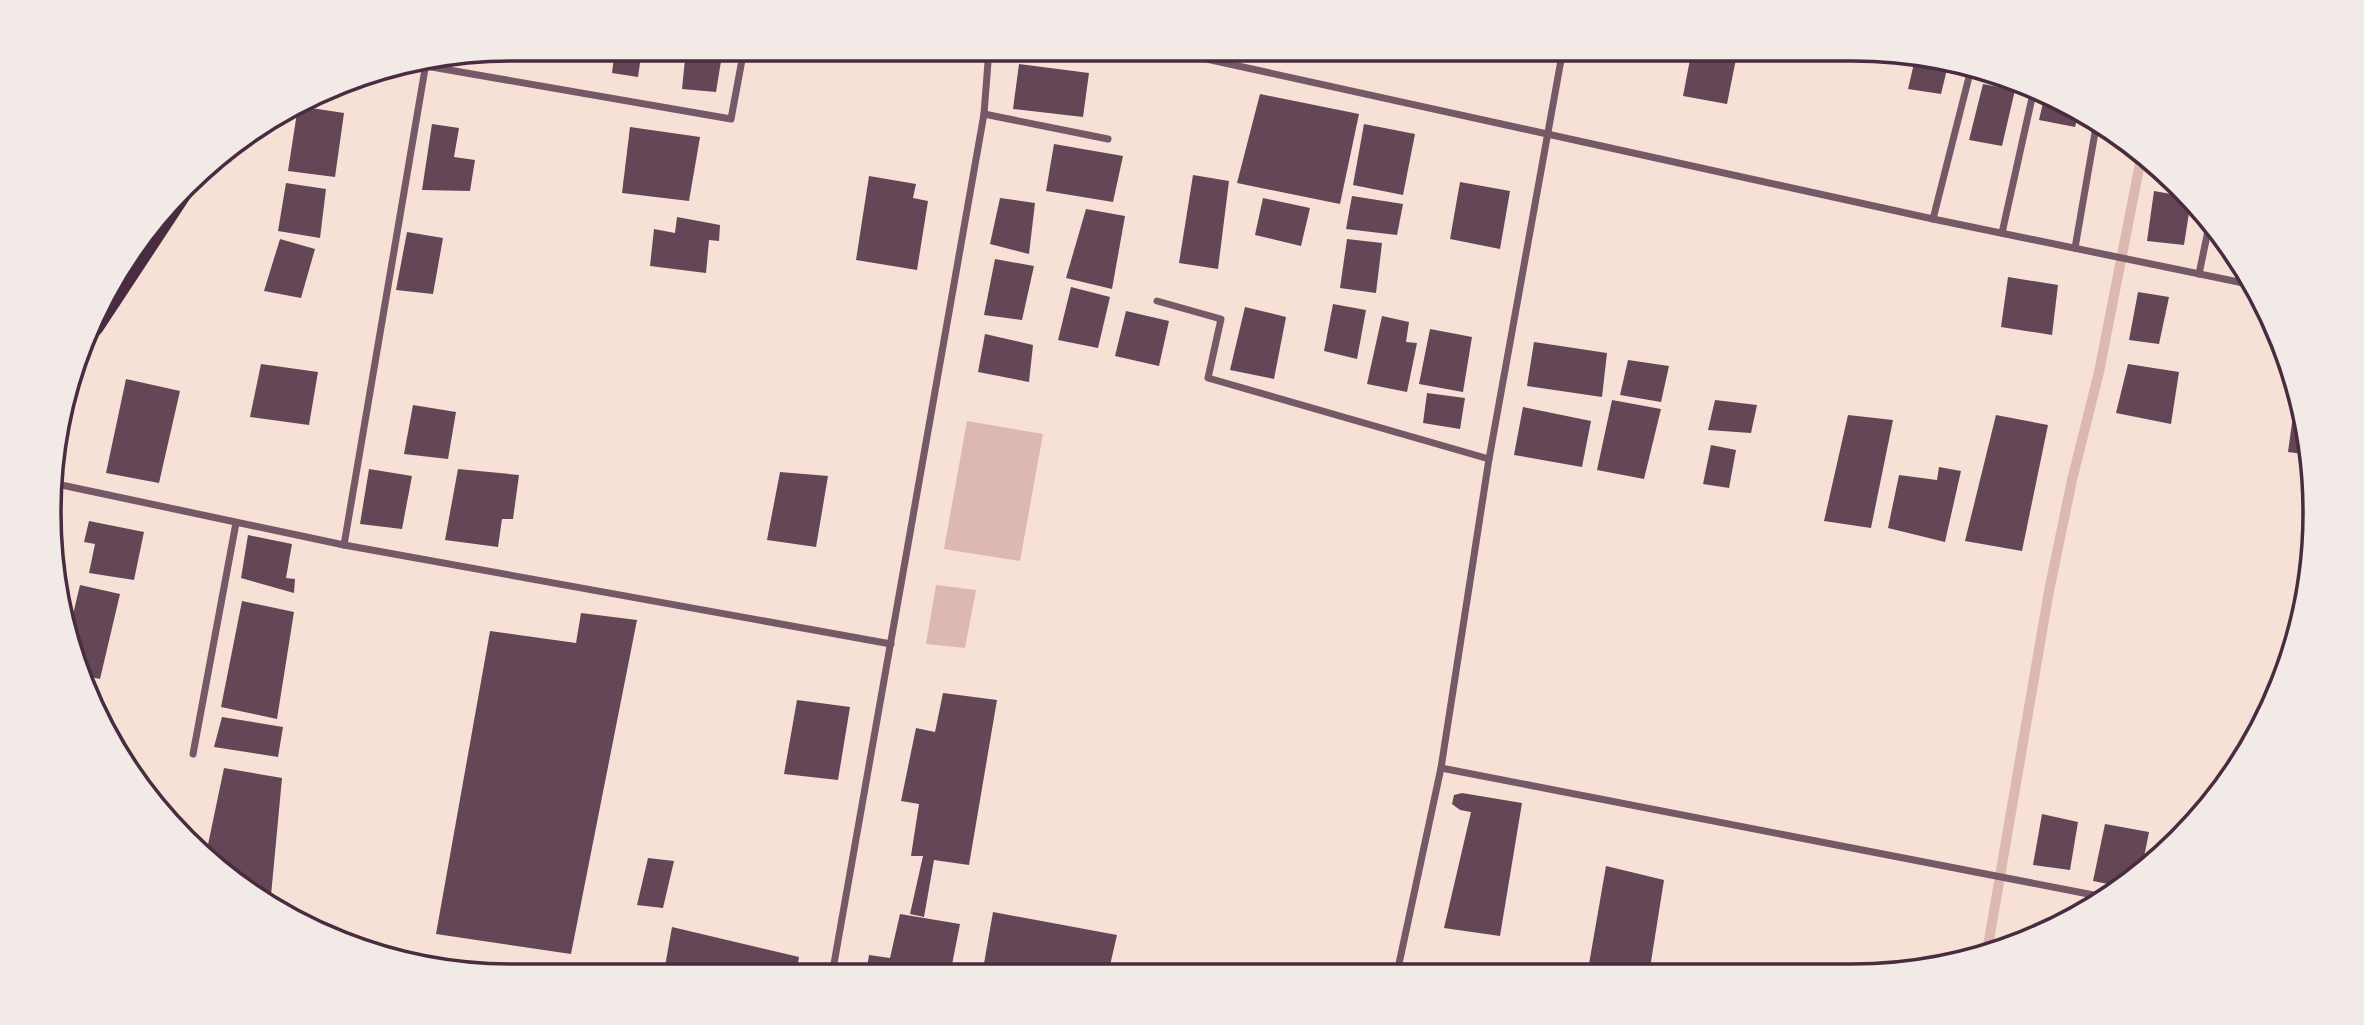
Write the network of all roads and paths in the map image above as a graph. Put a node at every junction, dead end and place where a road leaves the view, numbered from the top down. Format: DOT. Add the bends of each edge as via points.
graph roads {
  1 [pos="742,61"];
  2 [pos="988,61"];
  3 [pos="1215,61"];
  4 [pos="1561,61"];
  5 [pos="440,67"];
  6 [pos="425,70"];
  7 [pos="1969,77"];
  8 [pos="2032,99"];
  9 [pos="984,114"];
  10 [pos="2094,132"];
  11 [pos="1548,135"];
  12 [pos="1108,139"];
  13 [pos="1933,219"];
  14 [pos="2002,233"];
  15 [pos="2207,235"];
  16 [pos="2075,248"];
  17 [pos="2199,274"];
  18 [pos="2239,282"];
  19 [pos="1157,301"];
  20 [pos="1489,459"];
  21 [pos="62,485"];
  22 [pos="236,523"];
  23 [pos="344,545"];
  24 [pos="891,644"];
  25 [pos="193,754"];
  26 [pos="1441,768"];
  27 [pos="2091,894"];
  28 [pos="834,964"];
  29 [pos="1399,964"];
  1 -- 5 [label="street" via="731,119"];
  2 -- 9 [label="street"];
  3 -- 11 [label="street"];
  4 -- 11 [label="street"];
  6 -- 23 [label="street"];
  7 -- 13 [label="street"];
  8 -- 14 [label="street"];
  9 -- 12 [label="street"];
  9 -- 24 [label="street"];
  10 -- 16 [label="street"];
  11 -- 13 [label="street"];
  11 -- 20 [label="street"];
  13 -- 14 [label="street"];
  14 -- 16 [label="street"];
  15 -- 17 [label="street"];
  16 -- 17 [label="street"];
  17 -- 18 [label="street"];
  19 -- 20 [label="street" via="1221,319 1208,378"];
  20 -- 26 [label="street"];
  21 -- 22 [label="street"];
  22 -- 23 [label="street"];
  22 -- 25 [label="street"];
  23 -- 24 [label="street"];
  24 -- 28 [label="street"];
  26 -- 27 [label="street"];
  26 -- 29 [label="street"];
}
